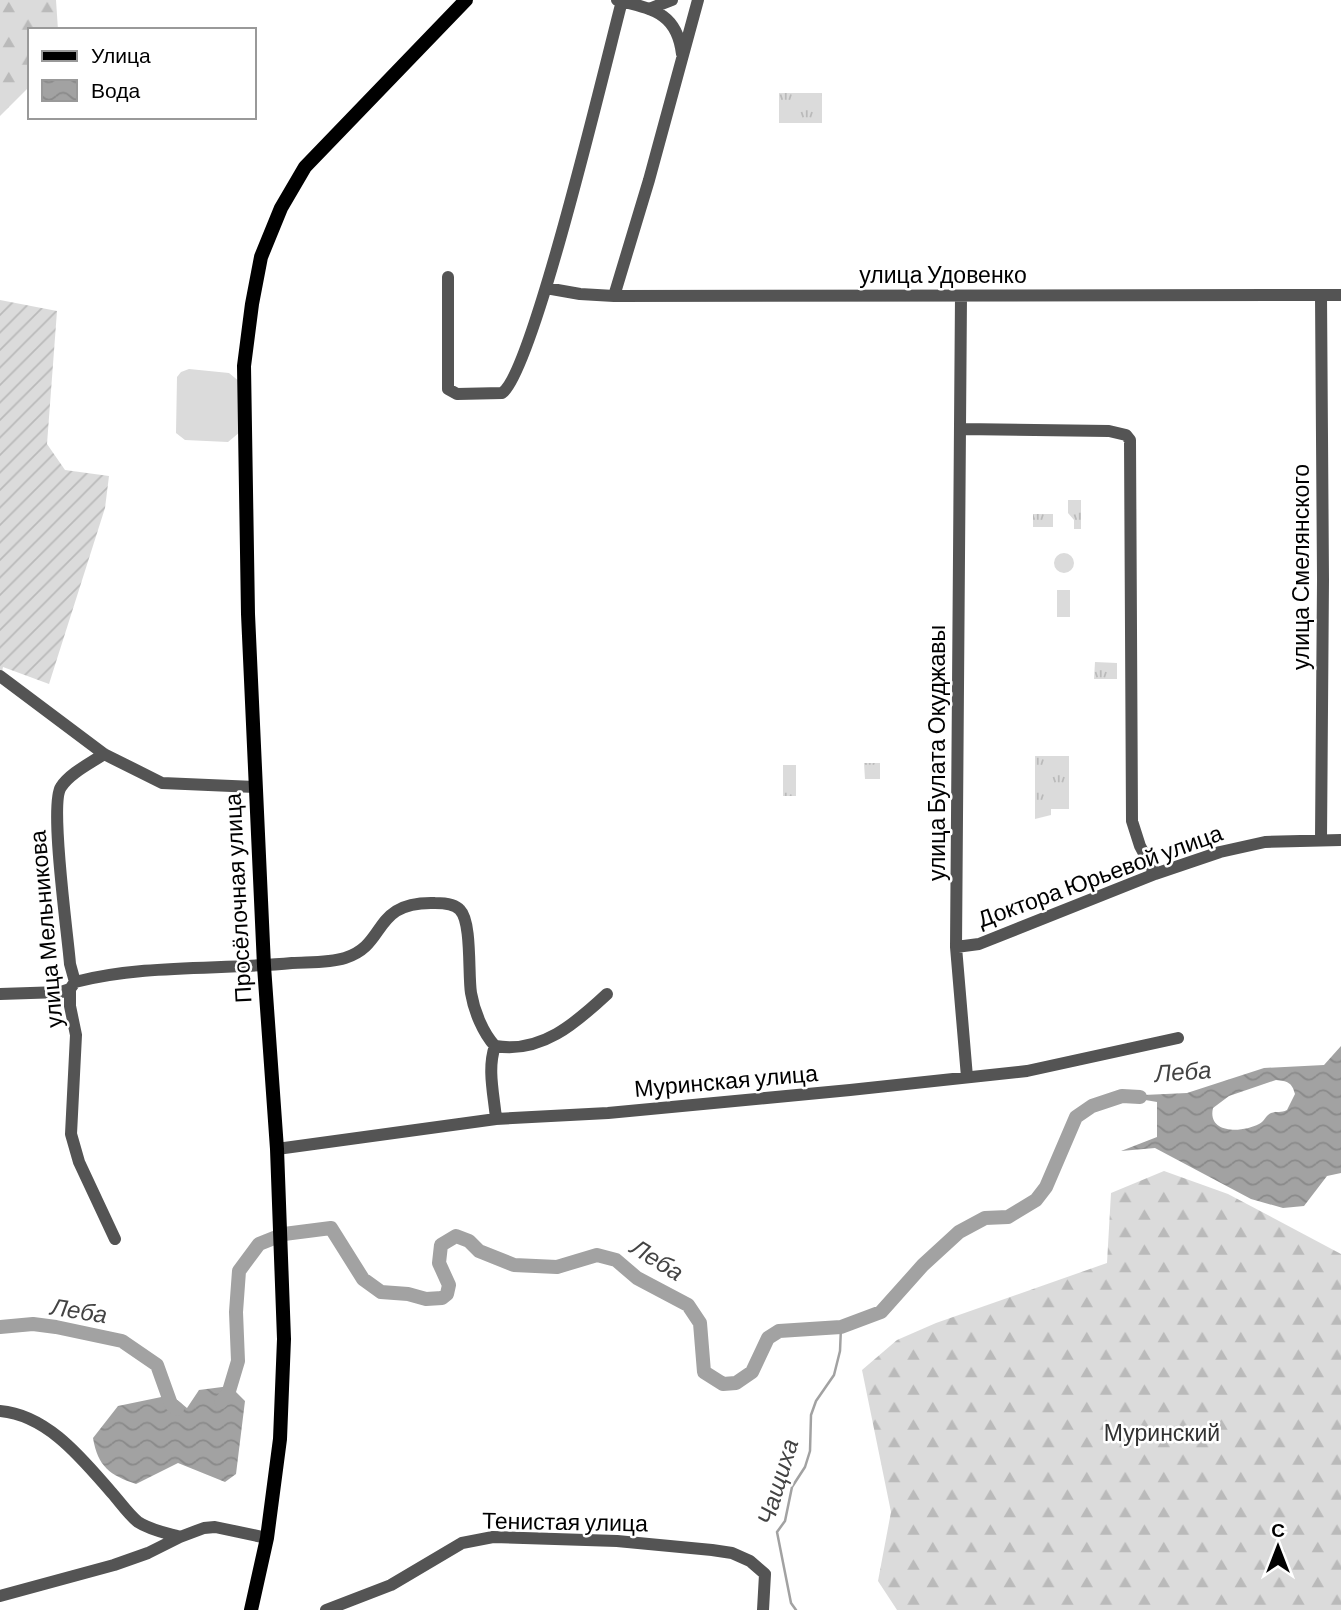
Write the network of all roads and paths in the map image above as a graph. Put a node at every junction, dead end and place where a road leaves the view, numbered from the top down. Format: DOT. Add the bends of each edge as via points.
graph roads {
  1 [pos="466,0"];
  2 [pos="672,0"];
  3 [pos="698,0"];
  4 [pos="619,1"];
  5 [pos="649,9"];
  6 [pos="682,57"];
  7 [pos="448,277"];
  8 [pos="547,288"];
  9 [pos="1321,295"];
  10 [pos="1341,295"];
  11 [pos="614,296"];
  12 [pos="961,296"];
  13 [pos="961,429"];
  14 [pos="0,676"];
  15 [pos="104,754"];
  16 [pos="255,787"];
  17 [pos="1321,840"];
  18 [pos="1341,840"];
  19 [pos="1155,874"];
  20 [pos="957,947"];
  21 [pos="264,966"];
  22 [pos="72,985"];
  23 [pos="0,994"];
  24 [pos="607,994"];
  25 [pos="1178,1038"];
  26 [pos="495,1046"];
  27 [pos="967,1077"];
  28 [pos="496,1119"];
  29 [pos="277,1149"];
  30 [pos="116,1238"];
  31 [pos="0,1411"];
  32 [pos="180,1537"];
  33 [pos="267,1538"];
  34 [pos="0,1596"];
  35 [pos="251,1610"];
  36 [pos="326,1610"];
  37 [pos="763,1610"];
  1 -- 16 [label="main road, Просёлочная улица" via="305,167 281,208 261,257 244,366"];
  2 -- 5 [label="street"];
  3 -- 6 [label="street"];
  4 -- 5 [label="street"];
  4 -- 8 [label="street"];
  5 -- 6 [label="street" via="677,30"];
  6 -- 11 [label="street"];
  7 -- 8 [label="street" via="448,386 457,394 506,392 520,367"];
  8 -- 11 [label="street, улица Удовенко"];
  9 -- 10 [label="street, улица Удовенко"];
  9 -- 12 [label="street, улица Удовенко"];
  9 -- 17 [label="street, улица Смелянского"];
  11 -- 12 [label="street, улица Удовенко"];
  12 -- 13 [label="street, улица Булата Окуджавы"];
  13 -- 19 [label="street" via="1109,431 1130,440 1132,821"];
  13 -- 20 [label="street, улица Булата Окуджавы"];
  14 -- 15 [label="street"];
  15 -- 16 [label="street" via="162,783"];
  15 -- 22 [label="street, улица Мельникова" via="59,790 57,821"];
  16 -- 21 [label="main road, Просёлочная улица"];
  17 -- 18 [label="street, Доктора Юрьевой улица"];
  17 -- 19 [label="street, Доктора Юрьевой улица" via="1246,845"];
  19 -- 20 [label="street, Доктора Юрьевой улица" via="979,944"];
  20 -- 27 [label="street, улица Булата Окуджавы"];
  21 -- 22 [label="street" via="138,972"];
  21 -- 26 [label="street" via="347,957 362,949 396,909 415,903 457,906 465,919 471,993"];
  21 -- 29 [label="main road, Просёлочная улица"];
  22 -- 23 [label="street" via="61,992"];
  22 -- 30 [label="street, улица Мельникова" via="70,1006 76,1035 71,1134 79,1162"];
  24 -- 26 [label="street" via="547,1041"];
  25 -- 27 [label="street, Муринская улица" via="1027,1071"];
  26 -- 28 [label="street" via="491,1079"];
  27 -- 28 [label="street, Муринская улица" via="608,1113"];
  28 -- 29 [label="street, Муринская улица"];
  29 -- 33 [label="main road, Просёлочная улица" via="284,1339 280,1439"];
  31 -- 32 [label="street" via="28,1419 60,1437 136,1521"];
  32 -- 33 [label="street" via="215,1527"];
  32 -- 34 [label="street" via="114,1565"];
  33 -- 35 [label="main road, Просёлочная улица"];
  36 -- 37 [label="street, Тенистая улица" via="390,1585 462,1543 494,1537 617,1541 732,1553 765,1574"];
}
